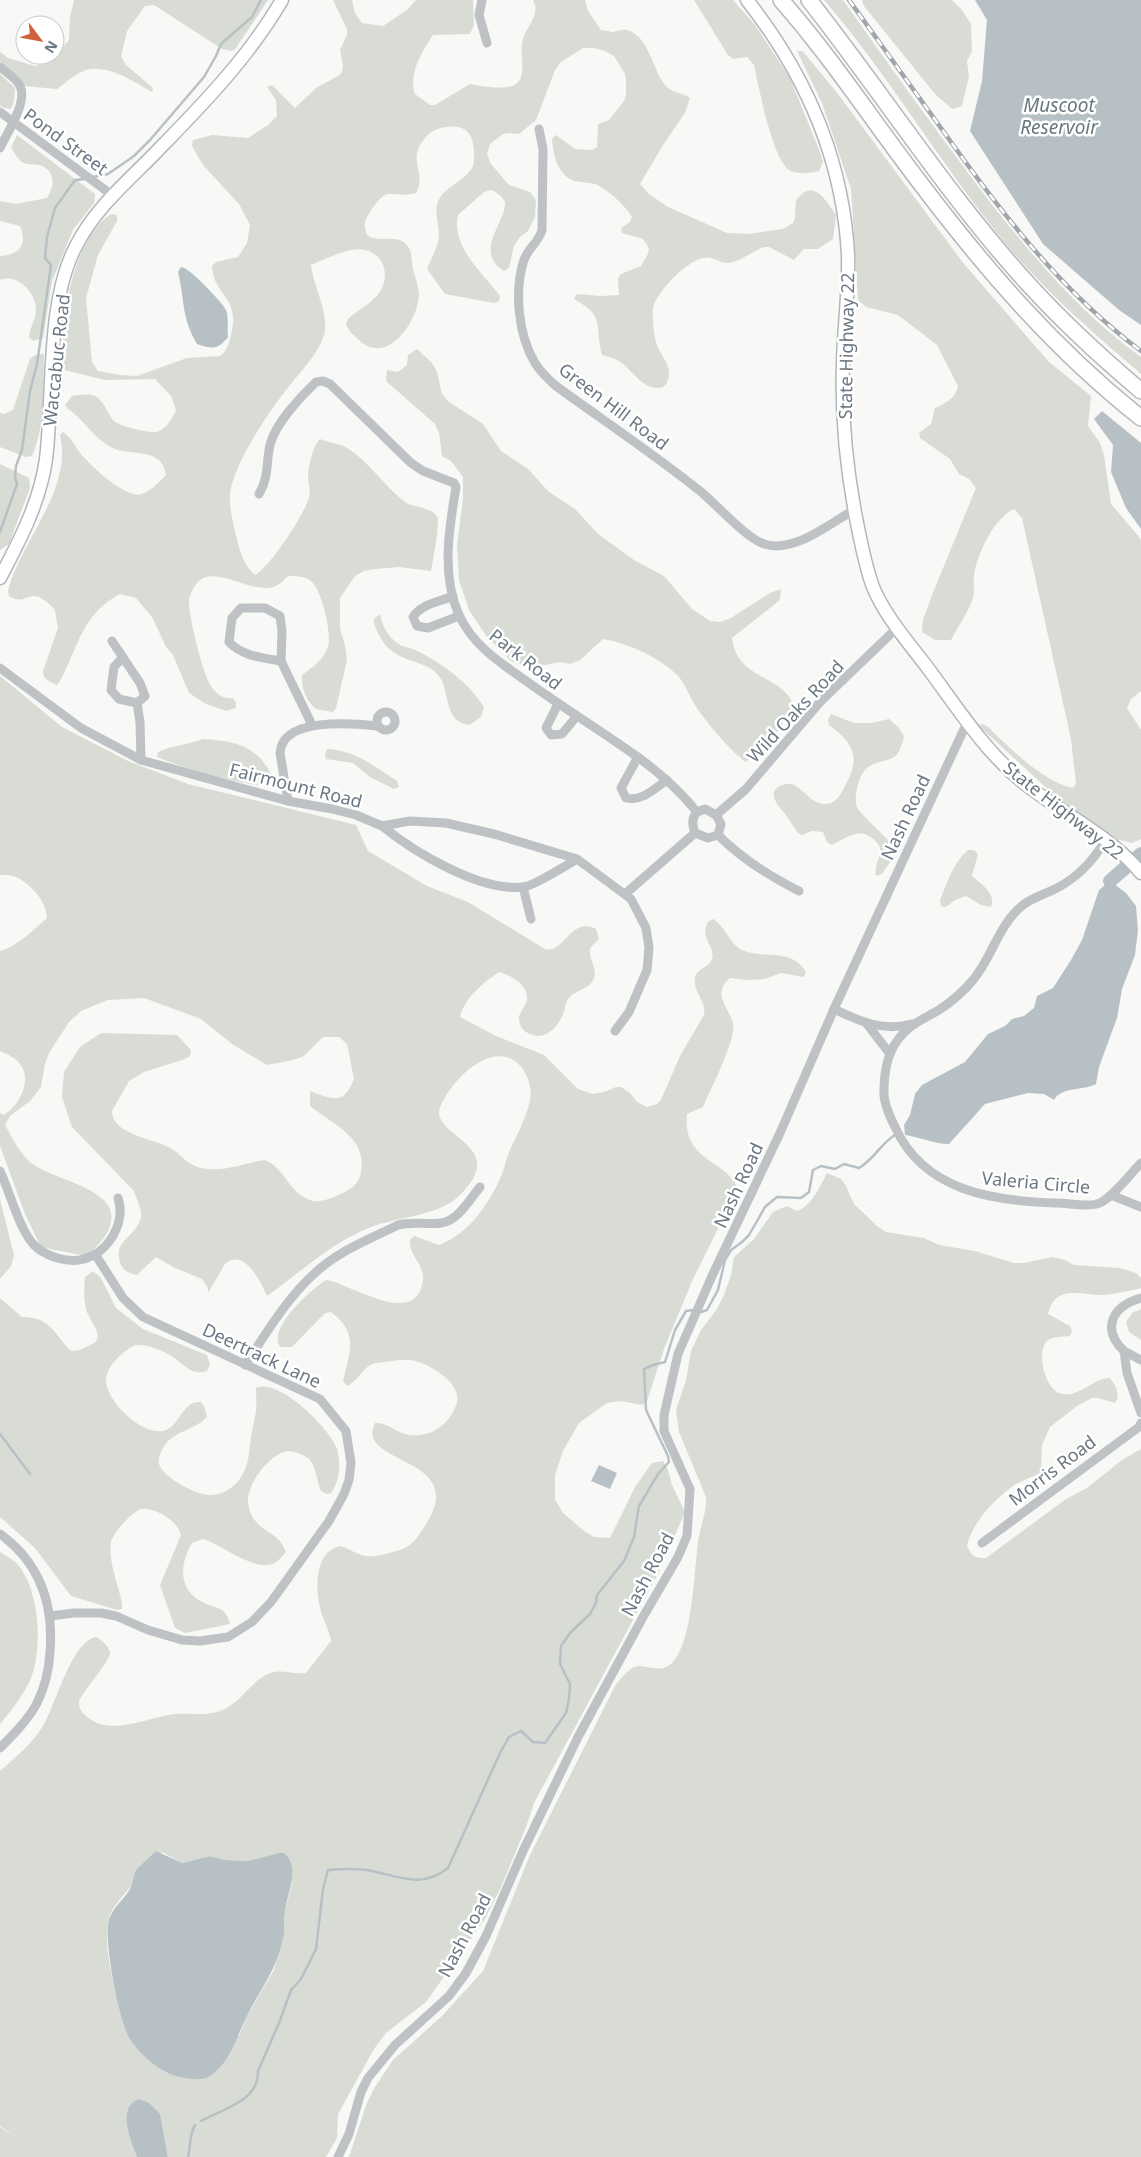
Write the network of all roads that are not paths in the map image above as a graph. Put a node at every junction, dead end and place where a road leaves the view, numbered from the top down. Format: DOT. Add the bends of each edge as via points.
graph roads {
  1 [pos="282,0"];
  2 [pos="482,0"];
  3 [pos="747,0"];
  4 [pos="781,0"];
  5 [pos="809,0"];
  6 [pos="487,43"];
  7 [pos="0,67"];
  8 [pos="0,112"];
  9 [pos="13,122"];
  10 [pos="538,129"];
  11 [pos="0,148"];
  12 [pos="112,195"];
  13 [pos="1141,391"];
  14 [pos="1141,418"];
  15 [pos="259,494"];
  16 [pos="854,510"];
  17 [pos="0,578"];
  18 [pos="453,596"];
  19 [pos="459,616"];
  20 [pos="898,627"];
  21 [pos="112,641"];
  22 [pos="124,658"];
  23 [pos="280,661"];
  24 [pos="0,668"];
  25 [pos="137,703"];
  26 [pos="558,704"];
  27 [pos="576,717"];
  28 [pos="970,724"];
  29 [pos="312,725"];
  30 [pos="377,726"];
  31 [pos="638,757"];
  32 [pos="141,760"];
  33 [pos="667,780"];
  34 [pos="288,801"];
  35 [pos="697,812"];
  36 [pos="716,815"];
  37 [pos="382,826"];
  38 [pos="695,833"];
  39 [pos="718,835"];
  40 [pos="1105,841"];
  41 [pos="577,859"];
  42 [pos="1140,871"];
  43 [pos="523,887"];
  44 [pos="798,892"];
  45 [pos="625,894"];
  46 [pos="531,919"];
  47 [pos="834,1009"];
  48 [pos="867,1024"];
  49 [pos="911,1024"];
  50 [pos="615,1031"];
  51 [pos="890,1054"];
  52 [pos="1141,1163"];
  53 [pos="0,1171"];
  54 [pos="480,1187"];
  55 [pos="1111,1195"];
  56 [pos="118,1198"];
  57 [pos="1141,1207"];
  58 [pos="96,1254"];
  59 [pos="1141,1298"];
  60 [pos="1124,1351"];
  61 [pos="1141,1360"];
  62 [pos="245,1365"];
  63 [pos="1141,1413"];
  64 [pos="1141,1422"];
  65 [pos="0,1534"];
  66 [pos="982,1543"];
  67 [pos="50,1616"];
  68 [pos="0,1748"];
  69 [pos="338,2157"];
  1 -- 12 [label="main road, Waccabuc Road" via="230,74"];
  2 -- 6 [label="street" via="479,15"];
  3 -- 16 [label="main road, State Highway 22" via="786,54 810,98 827,141 839,185 848,258 842,364 844,421"];
  4 -- 14 [label="highway" via="988,270 1074,360"];
  5 -- 13 [label="highway" via="1004,257 1058,316"];
  7 -- 9 [label="street" via="20,84 20,106"];
  8 -- 9 [label="street, Pond Street"];
  9 -- 11 [label="street"];
  9 -- 12 [label="street, Pond Street"];
  10 -- 16 [label="street, Green Hill Road" via="543,149 542,230 524,258 520,304 524,336 544,374 700,491 748,535 764,544 782,546 796,542"];
  12 -- 17 [label="main road, Waccabuc Road" via="88,225 67,267 55,327 45,461 30,518"];
  15 -- 18 [label="street, Park Road" via="266,479 271,444 282,422 316,382 330,384 411,463 454,483 448,542"];
  16 -- 20 [label="main road, State Highway 22" via="872,582"];
  18 -- 19 [label="street, Park Road"];
  18 -- 19 [label="street" via="417,611 414,621 417,626 428,628"];
  19 -- 26 [label="street, Park Road" via="478,645"];
  20 -- 28 [label="main road, State Highway 22"];
  20 -- 36 [label="street, Wild Oaks Road" via="820,702 746,789"];
  21 -- 22 [label="street"];
  22 -- 25 [label="street" via="145,696"];
  22 -- 25 [label="street" via="114,668 111,690 119,700"];
  23 -- 23 [label="street" via="280,616 265,608 241,608 232,618 229,642 237,650"];
  23 -- 29 [label="street"];
  24 -- 32 [label="street, Fairmount Road" via="81,728"];
  25 -- 32 [label="street"];
  26 -- 27 [label="street, Park Road"];
  26 -- 27 [label="street" via="546,728 551,735 562,734"];
  27 -- 31 [label="street, Park Road"];
  28 -- 40 [label="main road, State Highway 22" via="1018,778"];
  28 -- 47 [label="street, Nash Road" via="964,729 940,779"];
  29 -- 30 [label="street"];
  29 -- 34 [label="street" via="287,736 280,748"];
  31 -- 33 [label="street, Park Road"];
  31 -- 33 [label="street" via="621,788 626,798 648,794"];
  32 -- 34 [label="street, Fairmount Road"];
  33 -- 35 [label="street, Park Road"];
  34 -- 37 [label="street, Fairmount Road" via="332,808"];
  35 -- 36 [label="street" via="705,809"];
  35 -- 38 [label="street" via="692,822"];
  36 -- 39 [label="street" via="721,824"];
  37 -- 41 [label="street" via="410,821 446,823"];
  37 -- 43 [label="street, Fairmount Road" via="426,856 470,877 496,887"];
  38 -- 39 [label="street" via="708,838"];
  38 -- 45 [label="street"];
  39 -- 44 [label="street" via="759,870"];
  40 -- 42 [label="main road, State Highway 22"];
  40 -- 49 [label="street, Valeria Circle" via="1091,862 1075,876 1024,904 1012,915 973,981 940,1009"];
  41 -- 43 [label="street"];
  41 -- 45 [label="street"];
  43 -- 46 [label="street"];
  45 -- 50 [label="street" via="646,928 649,948 647,970 629,1012"];
  47 -- 48 [label="street, Valeria Circle"];
  47 -- 69 [label="street, Nash Road" via="678,1354 664,1415 664,1431 690,1489 687,1536 678,1558 578,1736 466,1973 449,1996 395,2045 368,2078"];
  48 -- 49 [label="street, Valeria Circle" via="885,1027"];
  48 -- 51 [label="street, Valeria Circle"];
  49 -- 51 [label="street, Valeria Circle"];
  51 -- 55 [label="street, Valeria Circle" via="883,1093 892,1121 908,1152 940,1178 979,1195 1047,1202 1098,1204"];
  52 -- 55 [label="street, Valeria Circle"];
  53 -- 58 [label="street" via="26,1235 35,1245 52,1256 70,1260 84,1260"];
  54 -- 62 [label="street" via="451,1220 398,1224 314,1273 286,1305"];
  55 -- 57 [label="street"];
  56 -- 58 [label="street" via="122,1208 119,1226"];
  58 -- 62 [label="street, Deertrack Lane" via="134,1310"];
  59 -- 60 [label="street" via="1117,1312 1112,1323 1114,1341"];
  60 -- 61 [label="street"];
  60 -- 63 [label="street" via="1127,1373"];
  62 -- 67 [label="street, Deertrack Lane" via="320,1399 346,1431 351,1462 344,1494 292,1575 252,1622 228,1637 182,1640 101,1613"];
  64 -- 66 [label="street, Morris Road" via="1139,1427"];
  65 -- 67 [label="street" via="36,1572 45,1592"];
  67 -- 68 [label="street" via="48,1672 37,1704"];
}
